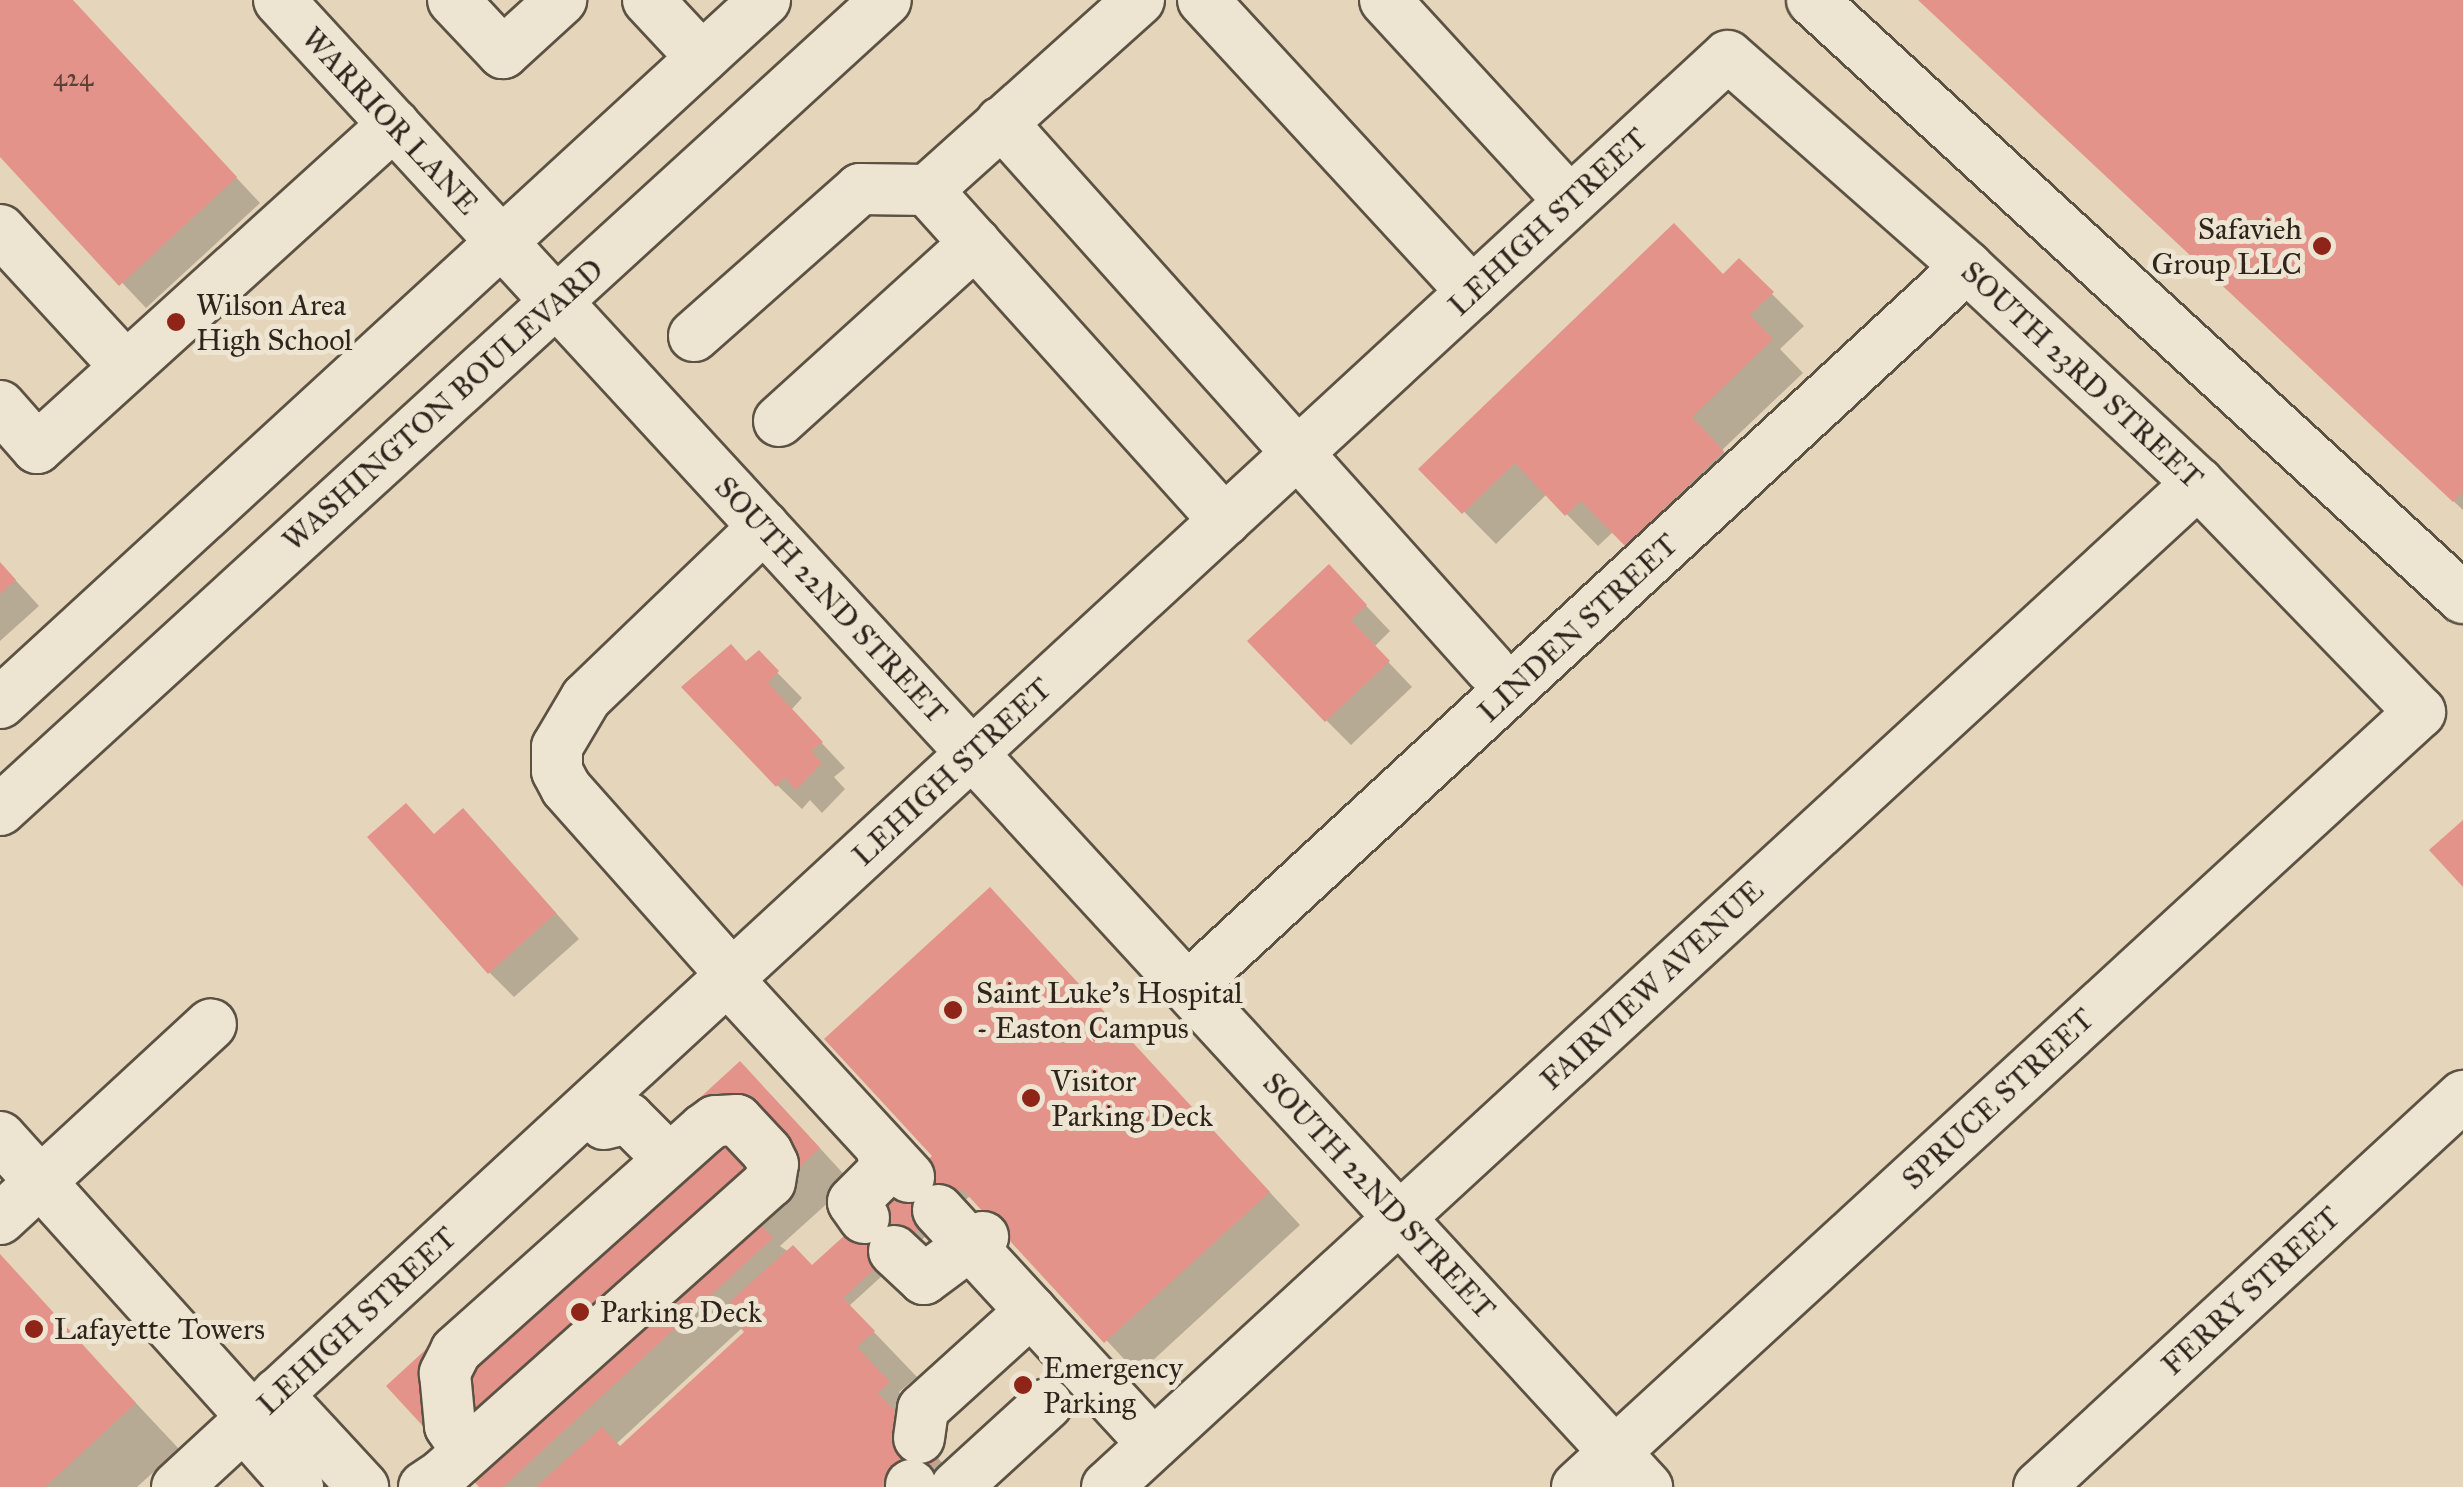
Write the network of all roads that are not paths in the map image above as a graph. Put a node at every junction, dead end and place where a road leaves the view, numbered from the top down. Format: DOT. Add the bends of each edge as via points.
graph roads {
  1 [pos="279,0"];
  2 [pos="453,0"];
  3 [pos="561,0"];
  4 [pos="648,0"];
  5 [pos="765,0"];
  6 [pos="886,0"];
  7 [pos="1139,0"];
  8 [pos="1202,0"];
  9 [pos="1385,0"];
  10 [pos="1812,0"];
  11 [pos="1728,56"];
  12 [pos="702,58"];
  13 [pos="1000,122"];
  14 [pos="394,124"];
  15 [pos="928,190"];
  16 [pos="1570,202"];
  17 [pos="0,230"];
  18 [pos="502,242"];
  19 [pos="975,243"];
  20 [pos="1967,267"];
  21 [pos="1472,292"];
  22 [pos="556,301"];
  23 [pos="694,336"];
  24 [pos="126,368"];
  25 [pos="0,406"];
  26 [pos="779,420"];
  27 [pos="1296,454"];
  28 [pos="2198,483"];
  29 [pos="1225,521"];
  30 [pos="764,527"];
  31 [pos="2463,598"];
  32 [pos="1490,668"];
  33 [pos="0,703"];
  34 [pos="2420,712"];
  35 [pos="972,754"];
  36 [pos="0,810"];
  37 [pos="729,977"];
  38 [pos="1188,987"];
  39 [pos="211,1024"];
  40 [pos="2463,1096"];
  41 [pos="596,1115"];
  42 [pos="0,1137"];
  43 [pos="636,1157"];
  44 [pos="40,1182"];
  45 [pos="946,1205"];
  46 [pos="0,1218"];
  47 [pos="1400,1218"];
  48 [pos="1031,1311"];
  49 [pos="1046,1404"];
  50 [pos="257,1412"];
  51 [pos="462,1435"];
  52 [pos="1153,1444"];
  53 [pos="1631,1469"];
  54 [pos="924,1474"];
  55 [pos="176,1487"];
  56 [pos="298,1487"];
  57 [pos="363,1487"];
  58 [pos="410,1487"];
  59 [pos="424,1487"];
  60 [pos="1107,1487"];
  61 [pos="1576,1487"];
  62 [pos="2040,1487"];
  1 -- 14 [label="street, WARRIOR LANE"];
  2 -- 3 [label="street" via="504,53"];
  4 -- 12 [label="street"];
  5 -- 12 [label="street"];
  6 -- 22 [label="street, WASHINGTON BOULEVARD"];
  7 -- 13 [label="street"];
  8 -- 21 [label="street"];
  9 -- 16 [label="street"];
  10 -- 31 [label="street"];
  11 -- 16 [label="street, LEHIGH STREET"];
  11 -- 20 [label="street, SOUTH 23RD STREET"];
  12 -- 18 [label="street"];
  13 -- 15 [label="street"];
  13 -- 27 [label="street"];
  14 -- 18 [label="street, WARRIOR LANE"];
  14 -- 24 [label="street"];
  15 -- 19 [label="street"];
  15 -- 23 [label="street" via="860,189"];
  16 -- 21 [label="street, LEHIGH STREET"];
  17 -- 24 [label="street"];
  18 -- 22 [label="street, SOUTH 22ND STREET"];
  18 -- 33 [label="street"];
  19 -- 26 [label="street"];
  19 -- 29 [label="street"];
  20 -- 28 [label="street, SOUTH 23RD STREET"];
  20 -- 38 [label="street, LINDEN STREET"];
  21 -- 27 [label="street, LEHIGH STREET"];
  22 -- 30 [label="street, SOUTH 22ND STREET"];
  22 -- 36 [label="street, WASHINGTON BOULEVARD"];
  24 -- 25 [label="street" via="37,448"];
  27 -- 29 [label="street, LEHIGH STREET"];
  27 -- 32 [label="street"];
  28 -- 34 [label="street, SOUTH 23RD STREET"];
  28 -- 47 [label="street, FAIRVIEW AVENUE"];
  29 -- 35 [label="street, LEHIGH STREET"];
  30 -- 35 [label="street, SOUTH 22ND STREET"];
  30 -- 37 [label="street" via="586,698 557,747 566,788"];
  34 -- 53 [label="street, SPRUCE STREET"];
  35 -- 37 [label="street, LEHIGH STREET"];
  35 -- 38 [label="street, SOUTH 22ND STREET"];
  37 -- 41 [label="street, LEHIGH STREET"];
  37 -- 45 [label="street"];
  38 -- 47 [label="street, SOUTH 22ND STREET"];
  39 -- 44 [label="street"];
  40 -- 62 [label="street, FERRY STREET"];
  41 -- 43 [label="street" via="600,1146"];
  41 -- 50 [label="street, LEHIGH STREET"];
  42 -- 44 [label="street"];
  44 -- 46 [label="street"];
  44 -- 50 [label="street"];
  45 -- 45 [label="street" via="970,1250 924,1279 853,1202 886,1169 887,1158"];
  45 -- 48 [label="street"];
  47 -- 52 [label="street, FAIRVIEW AVENUE"];
  47 -- 53 [label="street, SOUTH 22ND STREET"];
  48 -- 52 [label="street"];
  48 -- 54 [label="street" via="924,1409"];
  49 -- 54 [label="street"];
  50 -- 55 [label="street, LEHIGH STREET"];
  50 -- 56 [label="street"];
  50 -- 57 [label="street"];
  51 -- 51 [label="street" via="770,1182 768,1152 737,1120 704,1129 456,1352 445,1374"];
  51 -- 58 [label="street" via="415,1466"];
  51 -- 59 [label="street"];
  52 -- 60 [label="street, FAIRVIEW AVENUE"];
  53 -- 61 [label="street, SPRUCE STREET"];
}
